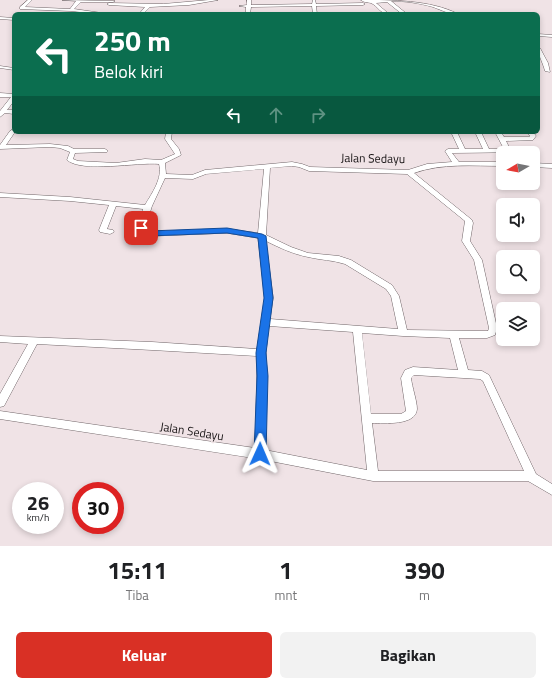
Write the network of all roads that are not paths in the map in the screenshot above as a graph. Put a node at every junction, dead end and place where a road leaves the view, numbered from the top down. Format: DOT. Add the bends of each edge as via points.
graph roads {
  1 [pos="30,0"];
  2 [pos="64,0"];
  3 [pos="113,0"];
  4 [pos="216,0"];
  5 [pos="241,0"];
  6 [pos="248,0"];
  7 [pos="261,0"];
  8 [pos="314,0"];
  9 [pos="400,0"];
  10 [pos="79,1"];
  11 [pos="373,1"];
  12 [pos="385,1"];
  13 [pos="363,2"];
  14 [pos="109,4"];
  15 [pos="315,5"];
  16 [pos="432,5"];
  17 [pos="241,6"];
  18 [pos="248,6"];
  19 [pos="133,7"];
  20 [pos="260,7"];
  21 [pos="126,8"];
  22 [pos="147,8"];
  23 [pos="31,9"];
  24 [pos="71,10"];
  25 [pos="27,12"];
  26 [pos="90,12"];
  27 [pos="100,12"];
  28 [pos="143,12"];
  29 [pos="239,12"];
  30 [pos="248,12"];
  31 [pos="315,12"];
  32 [pos="385,12"];
  33 [pos="402,12"];
  34 [pos="439,12"];
  35 [pos="451,12"];
  36 [pos="0,18"];
  37 [pos="12,19"];
  38 [pos="540,35"];
  39 [pos="552,36"];
  40 [pos="540,52"];
  41 [pos="0,67"];
  42 [pos="12,69"];
  43 [pos="548,71"];
  44 [pos="0,95"];
  45 [pos="12,96"];
  46 [pos="12,99"];
  47 [pos="12,112"];
  48 [pos="1,113"];
  49 [pos="12,132"];
  50 [pos="168,134"];
  51 [pos="455,134"];
  52 [pos="479,134"];
  53 [pos="499,134"];
  54 [pos="532,134"];
  55 [pos="501,139"];
  56 [pos="505,146"];
  57 [pos="1,147"];
  58 [pos="462,150"];
  59 [pos="73,151"];
  60 [pos="105,151"];
  61 [pos="487,151"];
  62 [pos="496,151"];
  63 [pos="162,162"];
  64 [pos="457,164"];
  65 [pos="496,164"];
  66 [pos="540,165"];
  67 [pos="267,166"];
  68 [pos="552,166"];
  69 [pos="409,172"];
  70 [pos="163,176"];
  71 [pos="0,195"];
  72 [pos="113,204"];
  73 [pos="148,207"];
  74 [pos="110,232"];
  75 [pos="262,236"];
  76 [pos="265,322"];
  77 [pos="357,329"];
  78 [pos="403,333"];
  79 [pos="454,334"];
  80 [pos="0,340"];
  81 [pos="34,341"];
  82 [pos="261,353"];
  83 [pos="464,374"];
  84 [pos="0,403"];
  85 [pos="0,415"];
  86 [pos="366,419"];
  87 [pos="260,454"];
  88 [pos="373,476"];
  89 [pos="532,477"];
  90 [pos="552,490"];
  1 -- 23 [label="street" via="21,8"];
  2 -- 10 [label="street"];
  3 -- 10 [label="street"];
  3 -- 14 [label="street"];
  4 -- 22 [label="street" via="171,8"];
  5 -- 17 [label="street"];
  6 -- 18 [label="street"];
  7 -- 20 [label="street"];
  8 -- 15 [label="street"];
  9 -- 12 [label="street"];
  9 -- 16 [label="street"];
  10 -- 24 [label="street"];
  11 -- 12 [label="street"];
  11 -- 13 [label="street"];
  11 -- 32 [label="street"];
  12 -- 33 [label="street"];
  13 -- 15 [label="street"];
  14 -- 19 [label="street"];
  14 -- 27 [label="street"];
  15 -- 20 [label="street"];
  15 -- 31 [label="street"];
  16 -- 34 [label="street"];
  16 -- 35 [label="street"];
  17 -- 18 [label="street"];
  17 -- 29 [label="street"];
  18 -- 20 [label="street"];
  18 -- 30 [label="street"];
  19 -- 21 [label="street"];
  19 -- 22 [label="street"];
  22 -- 28 [label="street"];
  23 -- 24 [label="street"];
  23 -- 25 [label="street"];
  24 -- 26 [label="street"];
  36 -- 37 [label="street"];
  38 -- 39 [label="street"];
  40 -- 43 [label="street"];
  41 -- 42 [label="street"];
  44 -- 45 [label="street"];
  46 -- 48 [label="street"];
  47 -- 48 [label="street"];
  49 -- 57 [label="street"];
  50 -- 63 [label="street" via="168,141 177,150 178,155"];
  51 -- 58 [label="street"];
  52 -- 61 [label="street"];
  53 -- 55 [label="street"];
  54 -- 55 [label="street" via="531,139"];
  55 -- 56 [label="street"];
  57 -- 59 [label="street" via="45,145"];
  58 -- 61 [label="street"];
  58 -- 64 [label="street" via="448,151"];
  59 -- 60 [label="street"];
  59 -- 63 [label="street" via="70,160 77,163 116,165 145,161"];
  61 -- 62 [label="street"];
  63 -- 70 [label="street"];
  64 -- 65 [label="street, Jalan Sedayu"];
  64 -- 69 [label="street, Jalan Sedayu" via="427,166"];
  66 -- 68 [label="street"];
  67 -- 69 [label="street, Jalan Sedayu" via="292,164 309,169"];
  67 -- 70 [label="street, Jalan Sedayu" via="205,172 193,177"];
  67 -- 75 [label="street"];
  69 -- 79 [label="street" via="468,220 466,241 478,260 493,332"];
  70 -- 73 [label="street"];
  71 -- 72 [label="street"];
  72 -- 73 [label="street"];
  72 -- 74 [label="street" via="103,231"];
  73 -- 75 [label="street" via="141,228 148,234 227,231"];
  75 -- 76 [label="street" via="269,298"];
  75 -- 78 [label="street" via="288,249 348,262 388,287 395,296"];
  76 -- 77 [label="street"];
  76 -- 82 [label="street"];
  77 -- 78 [label="street"];
  77 -- 86 [label="street"];
  78 -- 79 [label="street"];
  79 -- 83 [label="street"];
  80 -- 81 [label="street"];
  81 -- 82 [label="street"];
  81 -- 84 [label="street"];
  82 -- 87 [label="street"];
  83 -- 86 [label="street" via="413,371 408,373 406,378 412,410 410,414 396,419"];
  83 -- 89 [label="street" via="479,374 486,378"];
  85 -- 87 [label="street, Jalan Sedayu"];
  86 -- 88 [label="street"];
  87 -- 88 [label="street, Jalan Sedayu"];
  88 -- 89 [label="street, Jalan Sedayu"];
  89 -- 90 [label="street"];
}
